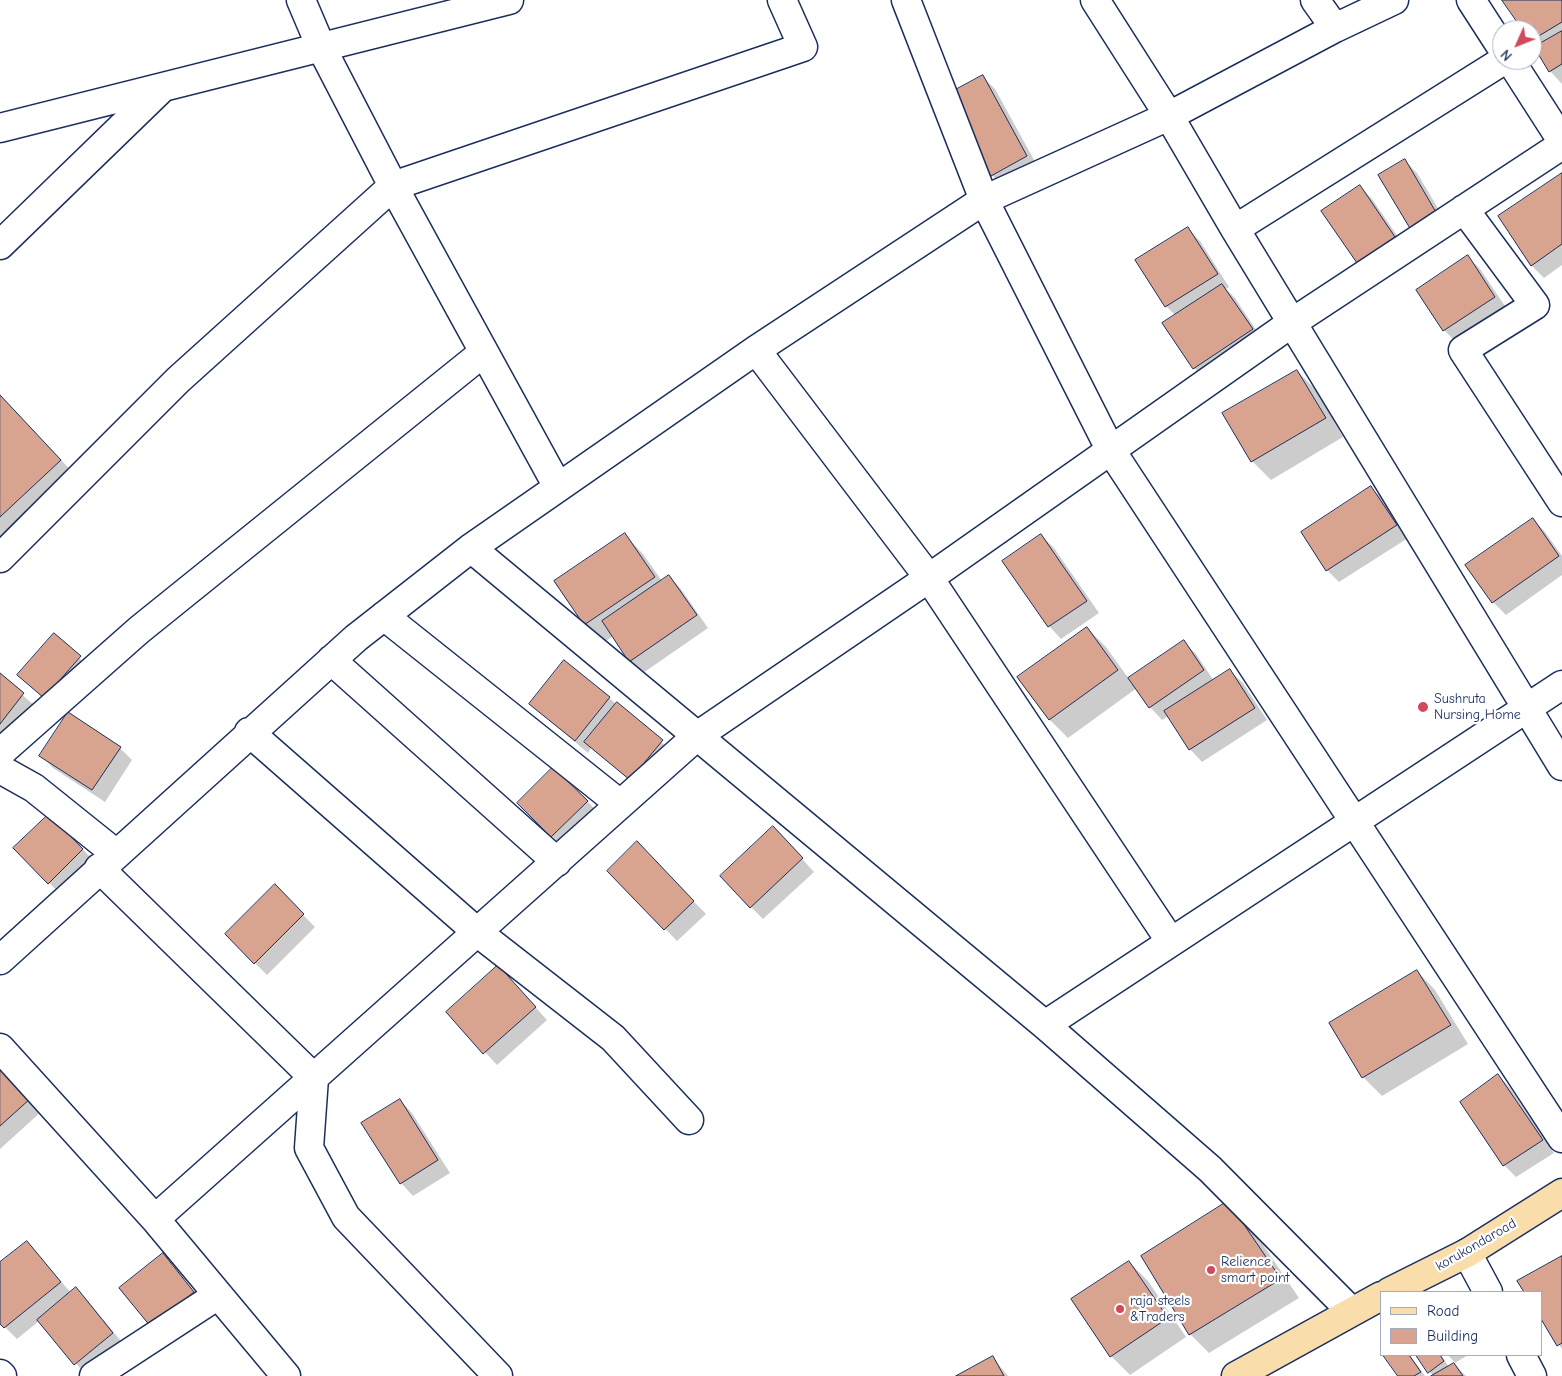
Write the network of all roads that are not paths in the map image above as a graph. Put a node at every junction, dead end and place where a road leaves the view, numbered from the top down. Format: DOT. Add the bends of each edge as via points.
graph roads {
  1 [pos="301,0"];
  2 [pos="509,0"];
  3 [pos="782,0"];
  4 [pos="906,0"];
  5 [pos="1095,0"];
  6 [pos="1315,0"];
  7 [pos="1394,0"];
  8 [pos="1471,0"];
  9 [pos="1335,28"];
  10 [pos="1492,33"];
  11 [pos="321,47"];
  12 [pos="1492,68"];
  13 [pos="1516,70"];
  14 [pos="163,87"];
  15 [pos="1169,116"];
  16 [pos="0,128"];
  17 [pos="1562,141"];
  18 [pos="1562,146"];
  19 [pos="393,186"];
  20 [pos="984,200"];
  21 [pos="1464,209"];
  22 [pos="1235,229"];
  23 [pos="0,245"];
  24 [pos="1293,322"];
  25 [pos="756,350"];
  26 [pos="484,352"];
  27 [pos="1110,449"];
  28 [pos="558,487"];
  29 [pos="1562,502"];
  30 [pos="471,548"];
  31 [pos="0,558"];
  32 [pos="929,578"];
  33 [pos="384,616"];
  34 [pos="331,660"];
  35 [pos="1562,685"];
  36 [pos="1526,708"];
  37 [pos="249,732"];
  38 [pos="697,736"];
  39 [pos="0,753"];
  40 [pos="1562,766"];
  41 [pos="0,769"];
  42 [pos="620,804"];
  43 [pos="1356,822"];
  44 [pos="107,861"];
  45 [pos="558,862"];
  46 [pos="477,932"];
  47 [pos="1172,942"];
  48 [pos="0,960"];
  49 [pos="1045,1025"];
  50 [pos="0,1048"];
  51 [pos="314,1078"];
  52 [pos="689,1120"];
  53 [pos="1562,1138"];
  54 [pos="1562,1193"];
  55 [pos="155,1219"];
  56 [pos="1467,1253"];
  57 [pos="1390,1291"];
  58 [pos="1487,1291"];
  59 [pos="218,1295"];
  60 [pos="1380,1297"];
  61 [pos="1352,1311"];
  62 [pos="1522,1356"];
  63 [pos="94,1376"];
  64 [pos="286,1376"];
  65 [pos="498,1376"];
  66 [pos="1236,1376"];
  67 [pos="1532,1376"];
  1 -- 11 [label="street"];
  2 -- 11 [label="street"];
  3 -- 19 [label="street" via="803,47"];
  4 -- 20 [label="street"];
  5 -- 15 [label="street"];
  6 -- 9 [label="street"];
  7 -- 9 [label="street"];
  8 -- 10 [label="street"];
  9 -- 15 [label="street"];
  11 -- 14 [label="street"];
  11 -- 19 [label="street"];
  12 -- 22 [label="street"];
  13 -- 17 [label="street"];
  14 -- 16 [label="street"];
  14 -- 23 [label="street"];
  15 -- 20 [label="street"];
  15 -- 22 [label="street"];
  18 -- 21 [label="street"];
  19 -- 26 [label="street"];
  19 -- 31 [label="street" via="178,380"];
  20 -- 25 [label="street"];
  20 -- 27 [label="street"];
  21 -- 24 [label="street"];
  21 -- 29 [label="street" via="1535,305 1463,350"];
  22 -- 24 [label="street"];
  24 -- 27 [label="street"];
  24 -- 36 [label="street"];
  25 -- 28 [label="street"];
  25 -- 32 [label="street"];
  26 -- 28 [label="street"];
  26 -- 39 [label="street" via="139,630"];
  27 -- 32 [label="street"];
  27 -- 43 [label="street"];
  28 -- 30 [label="street"];
  30 -- 33 [label="street"];
  30 -- 38 [label="street"];
  32 -- 38 [label="street"];
  32 -- 47 [label="street"];
  33 -- 34 [label="street"];
  33 -- 42 [label="street"];
  34 -- 37 [label="street"];
  34 -- 45 [label="street"];
  35 -- 36 [label="street"];
  36 -- 40 [label="street"];
  36 -- 43 [label="street"];
  37 -- 44 [label="street"];
  37 -- 46 [label="street"];
  38 -- 42 [label="street"];
  38 -- 49 [label="street"];
  41 -- 44 [label="street" via="34,788"];
  42 -- 45 [label="street"];
  43 -- 47 [label="street"];
  43 -- 53 [label="street"];
  44 -- 48 [label="street"];
  44 -- 51 [label="street"];
  45 -- 46 [label="street"];
  46 -- 51 [label="street"];
  46 -- 52 [label="street" via="612,1038"];
  47 -- 49 [label="street"];
  49 -- 61 [label="street" via="1210,1169"];
  50 -- 55 [label="street"];
  51 -- 55 [label="street"];
  51 -- 65 [label="street" via="309,1148 346,1217"];
  54 -- 56 [label="main road, korukondaroad"];
  55 -- 59 [label="street"];
  56 -- 57 [label="main road, korukondaroad"];
  56 -- 58 [label="street"];
  59 -- 63 [label="street"];
  59 -- 64 [label="street"];
  60 -- 61 [label="main road"];
  61 -- 66 [label="main road"];
  62 -- 67 [label="street"];
}
